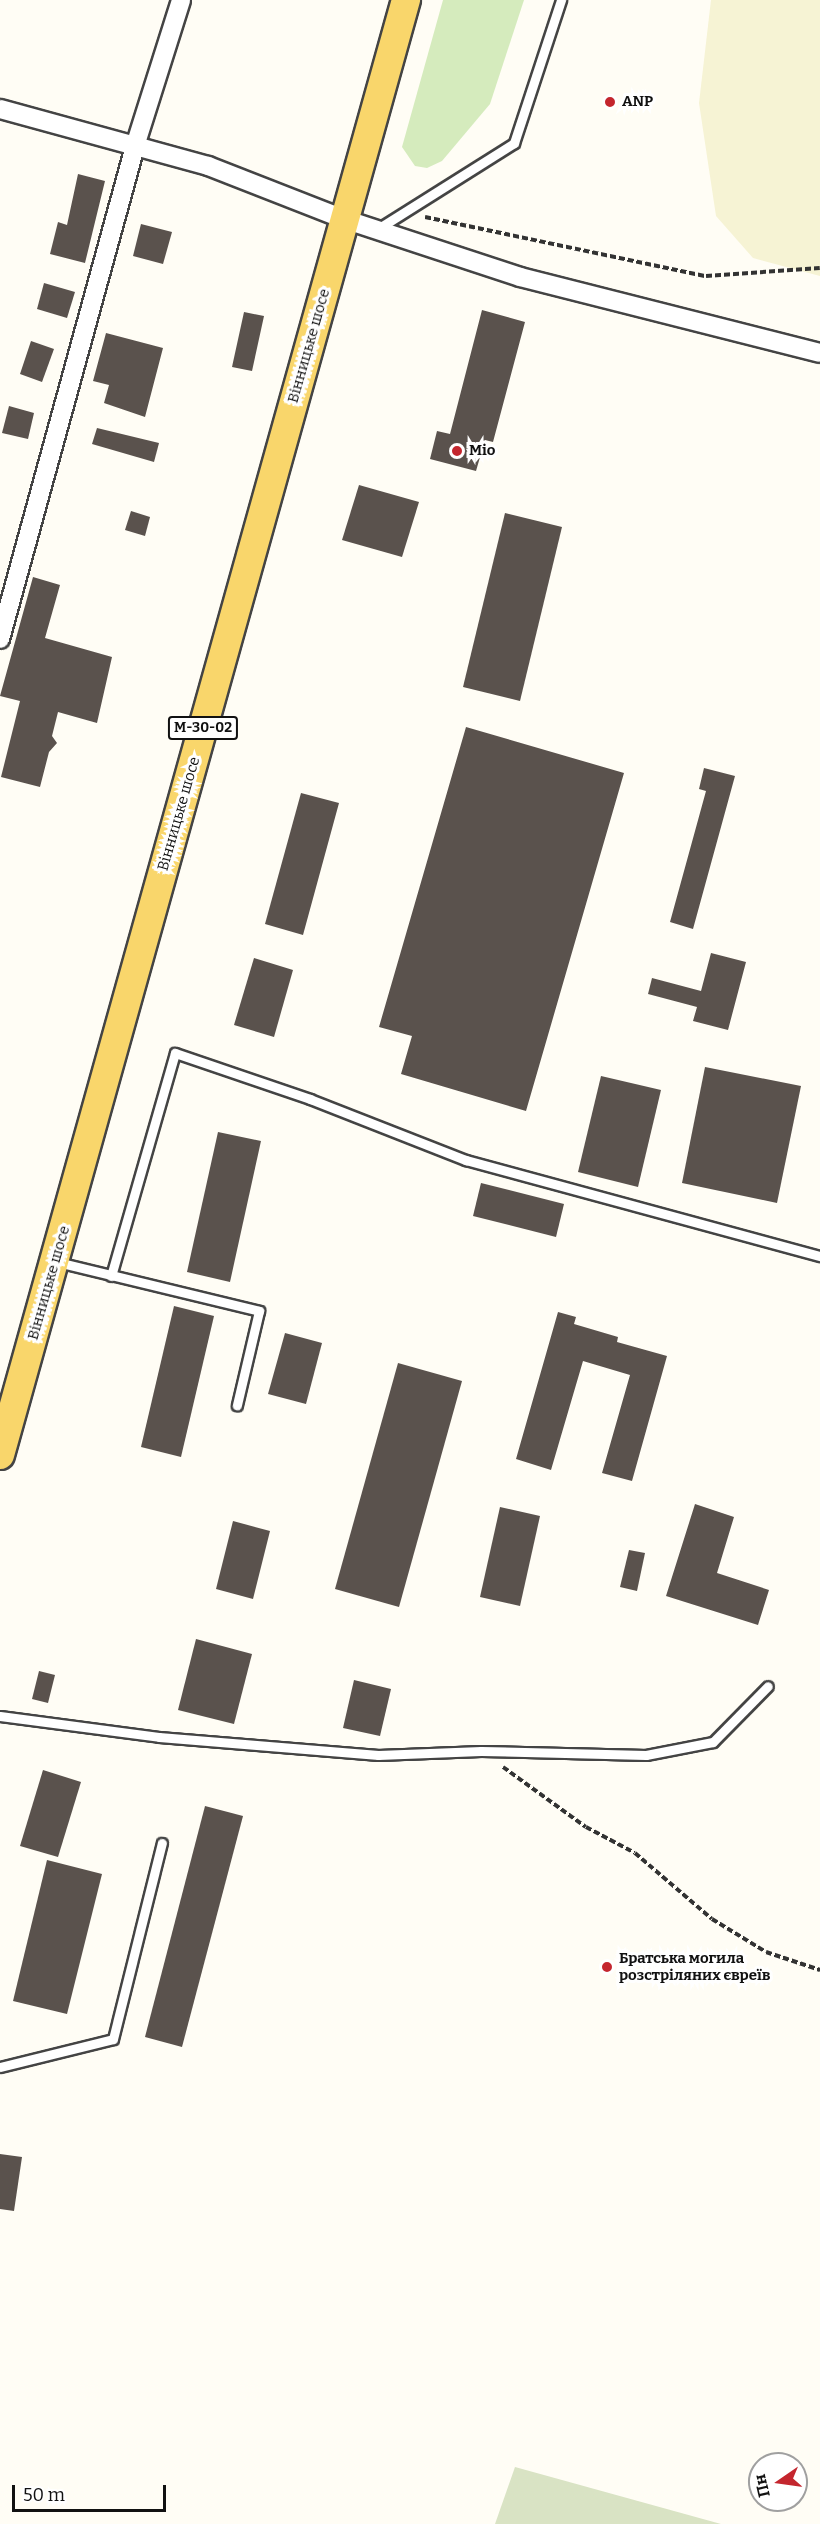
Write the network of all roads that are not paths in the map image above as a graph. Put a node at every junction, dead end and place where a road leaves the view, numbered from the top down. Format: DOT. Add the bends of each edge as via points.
graph roads {
  1 [pos="181,0"];
  2 [pos="406,0"];
  3 [pos="561,0"];
  4 [pos="0,109"];
  5 [pos="136,143"];
  6 [pos="344,219"];
  7 [pos="376,230"];
  8 [pos="820,353"];
  9 [pos="0,639"];
  10 [pos="820,1256"];
  11 [pos="55,1261"];
  12 [pos="111,1276"];
  13 [pos="237,1404"];
  14 [pos="0,1455"];
  15 [pos="768,1686"];
  16 [pos="0,1716"];
  17 [pos="162,1844"];
  18 [pos="0,2067"];
  1 -- 5 [label="street"];
  2 -- 6 [label="main road, Вінницьке шосе / М-30-02"];
  3 -- 7 [label="lane" via="514,143"];
  4 -- 5 [label="street"];
  5 -- 6 [label="street"];
  5 -- 9 [label="street"];
  6 -- 7 [label="street"];
  6 -- 11 [label="main road, Вінницьке шосе / М-30-02"];
  7 -- 8 [label="street" via="520,278"];
  10 -- 12 [label="lane" via="466,1160 310,1099 175,1053"];
  11 -- 12 [label="lane"];
  11 -- 14 [label="main road, Вінницьке шосе / М-30-02"];
  12 -- 13 [label="lane" via="259,1311"];
  15 -- 16 [label="lane" via="713,1742 646,1755 481,1751 378,1755 159,1737"];
  17 -- 18 [label="lane" via="113,2039"];
}
